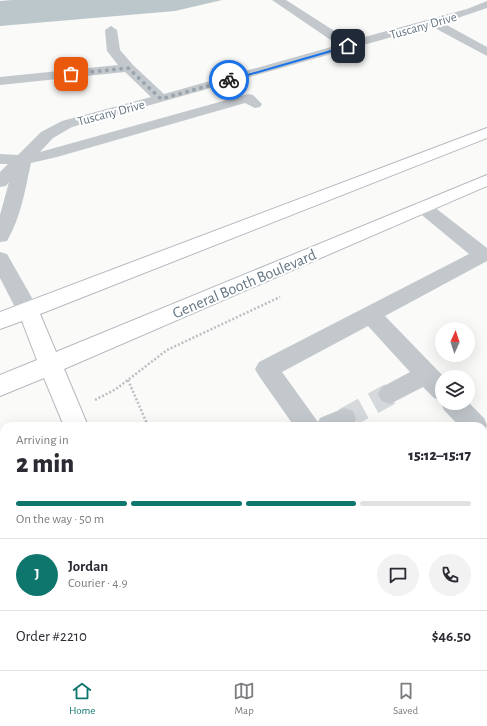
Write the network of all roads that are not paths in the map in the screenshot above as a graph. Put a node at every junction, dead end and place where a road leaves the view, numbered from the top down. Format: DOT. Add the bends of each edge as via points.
graph roads {
  1 [pos="278,0"];
  2 [pos="487,4"];
  3 [pos="433,22"];
  4 [pos="111,30"];
  5 [pos="348,46"];
  6 [pos="487,52"];
  7 [pos="128,68"];
  8 [pos="0,81"];
  9 [pos="161,99"];
  10 [pos="255,104"];
  11 [pos="487,133"];
  12 [pos="0,159"];
  13 [pos="23,160"];
  14 [pos="487,180"];
  15 [pos="0,182"];
  16 [pos="423,207"];
  17 [pos="0,236"];
  18 [pos="485,256"];
  19 [pos="0,260"];
  20 [pos="28,311"];
  21 [pos="371,314"];
  22 [pos="0,322"];
  23 [pos="49,365"];
  24 [pos="426,374"];
  25 [pos="435,384"];
  26 [pos="0,386"];
  27 [pos="390,394"];
  28 [pos="459,410"];
  29 [pos="73,419"];
  30 [pos="305,422"];
  31 [pos="470,422"];
  1 -- 5 [label="street"];
  2 -- 3 [label="street, Tuscany Drive"];
  3 -- 5 [label="street, Tuscany Drive"];
  3 -- 6 [label="street"];
  4 -- 7 [label="street" via="114,51"];
  5 -- 9 [label="street, Tuscany Drive"];
  7 -- 8 [label="street"];
  7 -- 9 [label="street"];
  9 -- 13 [label="street, Tuscany Drive" via="66,124 47,135"];
  10 -- 13 [label="street" via="248,98"];
  11 -- 20 [label="main road"];
  12 -- 13 [label="street"];
  13 -- 15 [label="street, Tuscany Drive"];
  13 -- 17 [label="street" via="12,208"];
  14 -- 16 [label="main road, General Booth Boulevard"];
  16 -- 18 [label="street"];
  16 -- 23 [label="main road, General Booth Boulevard"];
  18 -- 21 [label="street"];
  19 -- 20 [label="street"];
  20 -- 22 [label="main road"];
  20 -- 23 [label="main road"];
  21 -- 24 [label="street"];
  21 -- 30 [label="street" via="267,369"];
  23 -- 26 [label="main road, General Booth Boulevard"];
  23 -- 29 [label="main road"];
  24 -- 25 [label="street"];
  24 -- 27 [label="street"];
  28 -- 31 [label="street"];
}
